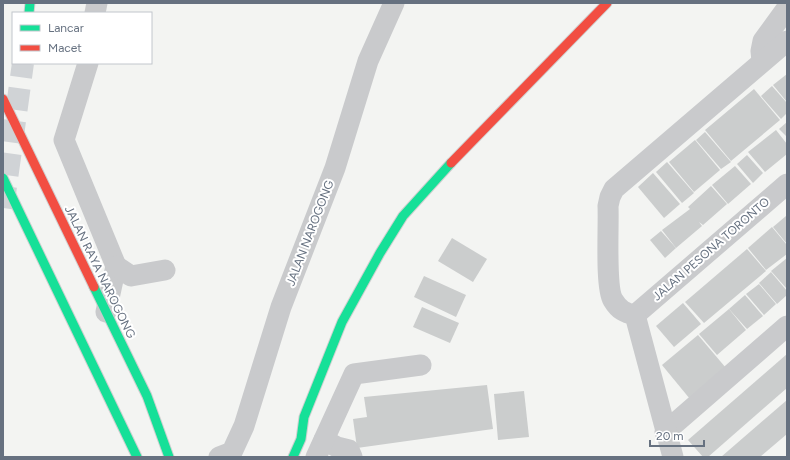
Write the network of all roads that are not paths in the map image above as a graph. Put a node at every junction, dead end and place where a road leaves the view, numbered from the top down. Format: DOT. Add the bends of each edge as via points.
graph roads {
  1 [pos="394,3"];
  2 [pos="607,3"];
  3 [pos="787,8"];
  4 [pos="787,41"];
  5 [pos="762,61"];
  6 [pos="88,64"];
  7 [pos="3,99"];
  8 [pos="3,178"];
  9 [pos="787,184"];
  10 [pos="116,266"];
  11 [pos="165,270"];
  12 [pos="106,312"];
  13 [pos="635,315"];
  14 [pos="787,326"];
  15 [pos="421,365"];
  16 [pos="146,396"];
  17 [pos="304,417"];
  18 [pos="294,428"];
  19 [pos="665,432"];
  20 [pos="174,443"];
  21 [pos="320,449"];
  22 [pos="137,457"];
  23 [pos="169,457"];
  24 [pos="219,457"];
  25 [pos="293,457"];
  26 [pos="352,457"];
  27 [pos="673,457"];
  1 -- 24 [label="street, JALAN NAROGONG" via="368,61 335,168 281,307 244,426 232,452"];
  2 -- 17 [label="main road" via="449,164 402,216 342,322"];
  3 -- 5 [label="street" via="763,41"];
  4 -- 5 [label="street"];
  5 -- 13 [label="street" via="614,189 610,197 609,285 612,300 623,312"];
  6 -- 10 [label="street" via="64,140"];
  7 -- 12 [label="main road, JALAN RAYA NAROGONG"];
  8 -- 22 [label="main road"];
  9 -- 13 [label="street, JALAN PESONA TORONTO"];
  10 -- 11 [label="street" via="131,276"];
  10 -- 12 [label="street"];
  12 -- 16 [label="main road, JALAN RAYA NAROGONG"];
  13 -- 19 [label="street"];
  14 -- 19 [label="street"];
  15 -- 21 [label="street" via="354,374"];
  16 -- 20 [label="main road"];
  16 -- 23 [label="main road, JALAN RAYA NAROGONG"];
  17 -- 18 [label="main road"];
  17 -- 25 [label="main road" via="301,439"];
  19 -- 27 [label="street"];
  21 -- 26 [label="street" via="337,447 349,450"];
}
